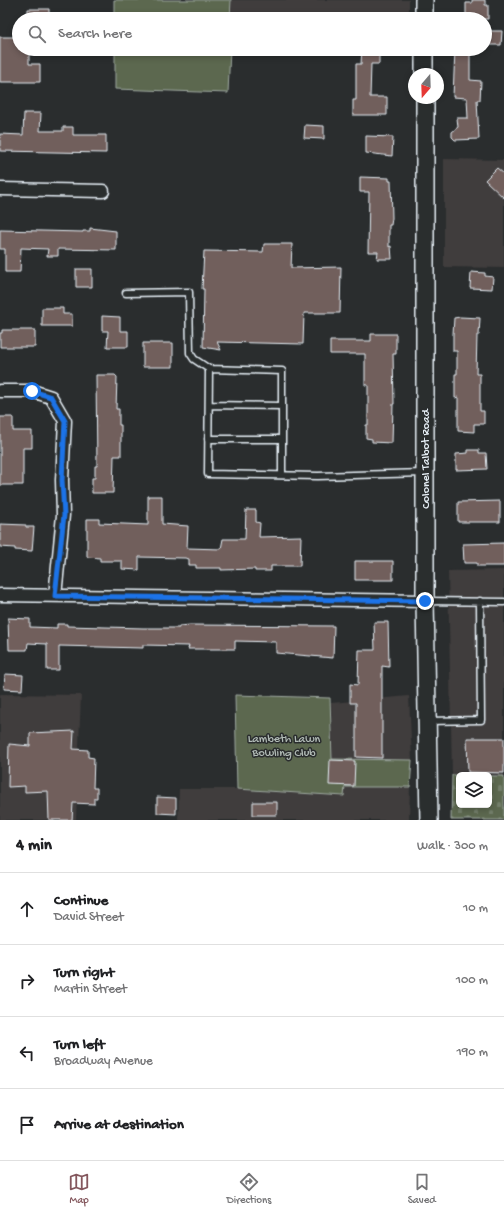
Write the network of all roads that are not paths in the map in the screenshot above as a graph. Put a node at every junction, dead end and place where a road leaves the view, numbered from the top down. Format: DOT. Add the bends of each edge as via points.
graph roads {
  1 [pos="424,0"];
  2 [pos="424,12"];
  3 [pos="424,56"];
  4 [pos="424,68"];
  5 [pos="424,104"];
  6 [pos="0,189"];
  7 [pos="102,191"];
  8 [pos="126,293"];
  9 [pos="209,369"];
  10 [pos="0,391"];
  11 [pos="209,405"];
  12 [pos="282,406"];
  13 [pos="282,439"];
  14 [pos="208,440"];
  15 [pos="425,473"];
  16 [pos="282,475"];
  17 [pos="0,595"];
  18 [pos="55,596"];
  19 [pos="425,601"];
  20 [pos="480,601"];
  21 [pos="504,602"];
  22 [pos="428,721"];
  23 [pos="430,820"];
  1 -- 2 [label="main road"];
  3 -- 4 [label="main road"];
  5 -- 15 [label="main road, Colonel Talbot Road"];
  6 -- 7 [label="street"];
  8 -- 9 [label="lane" via="189,292 190,353 194,359"];
  9 -- 11 [label="lane"];
  9 -- 12 [label="lane" via="282,371"];
  10 -- 18 [label="street" via="32,391 51,397 65,421 62,480 64,515"];
  11 -- 12 [label="lane"];
  11 -- 14 [label="lane"];
  12 -- 13 [label="lane"];
  13 -- 14 [label="lane"];
  13 -- 16 [label="lane"];
  14 -- 16 [label="lane" via="208,474"];
  15 -- 16 [label="lane"];
  15 -- 19 [label="main road, Colonel Talbot Road"];
  17 -- 18 [label="street"];
  18 -- 19 [label="street"];
  19 -- 20 [label="lane"];
  19 -- 22 [label="main road, Colonel Talbot Road"];
  20 -- 21 [label="lane"];
  20 -- 22 [label="lane" via="481,720"];
  22 -- 23 [label="main road, Colonel Talbot Road"];
}
